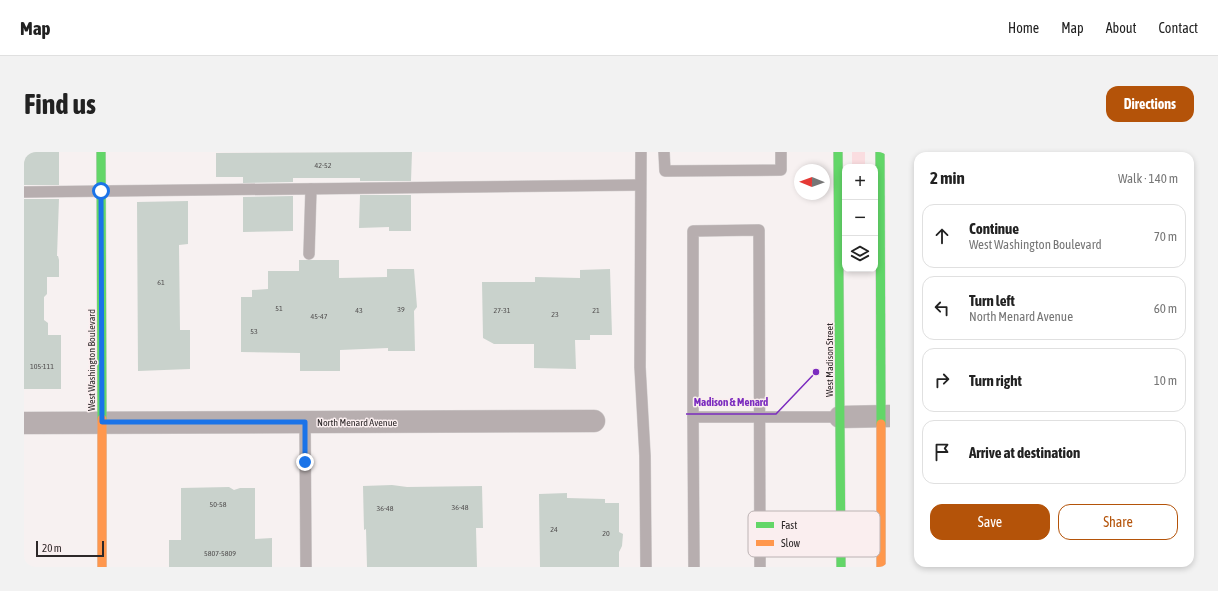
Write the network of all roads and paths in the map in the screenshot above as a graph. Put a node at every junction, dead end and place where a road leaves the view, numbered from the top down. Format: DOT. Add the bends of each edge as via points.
graph roads {
  1 [pos="101,152"];
  2 [pos="641,152"];
  3 [pos="664,152"];
  4 [pos="780,152"];
  5 [pos="838,152"];
  6 [pos="880,152"];
  7 [pos="640,185"];
  8 [pos="311,188"];
  9 [pos="101,191"];
  10 [pos="24,192"];
  11 [pos="309,254"];
  12 [pos="885,416"];
  13 [pos="694,417"];
  14 [pos="760,417"];
  15 [pos="840,417"];
  16 [pos="594,421"];
  17 [pos="102,422"];
  18 [pos="305,422"];
  19 [pos="24,423"];
  20 [pos="760,511"];
  21 [pos="841,511"];
  22 [pos="841,557"];
  23 [pos="102,567"];
  24 [pos="306,567"];
  25 [pos="646,567"];
  26 [pos="694,567"];
  27 [pos="841,567"];
  28 [pos="881,567"];
  1 -- 9 [label="main road, West Washington Boulevard"];
  2 -- 7 [label="lane"];
  3 -- 4 [label="lane" via="665,171 781,170"];
  5 -- 15 [label="main road, West Madison Street"];
  6 -- 12 [label="main road"];
  7 -- 8 [label="lane"];
  7 -- 25 [label="lane" via="640,367 645,456"];
  8 -- 9 [label="lane"];
  8 -- 11 [label="lane"];
  9 -- 10 [label="lane"];
  9 -- 17 [label="main road, West Washington Boulevard"];
  12 -- 15 [label="street"];
  12 -- 28 [label="main road"];
  13 -- 14 [label="lane"];
  13 -- 14 [label="lane" via="693,231 759,230"];
  13 -- 26 [label="lane"];
  14 -- 15 [label="lane"];
  14 -- 20 [label="lane"];
  15 -- 21 [label="main road, West Madison Street"];
  16 -- 18 [label="street, North Menard Avenue"];
  17 -- 18 [label="street, North Menard Avenue"];
  17 -- 19 [label="street, North Menard Avenue"];
  17 -- 23 [label="main road, West Washington Boulevard"];
  18 -- 24 [label="lane"];
  22 -- 27 [label="main road, West Madison Street"];
}
